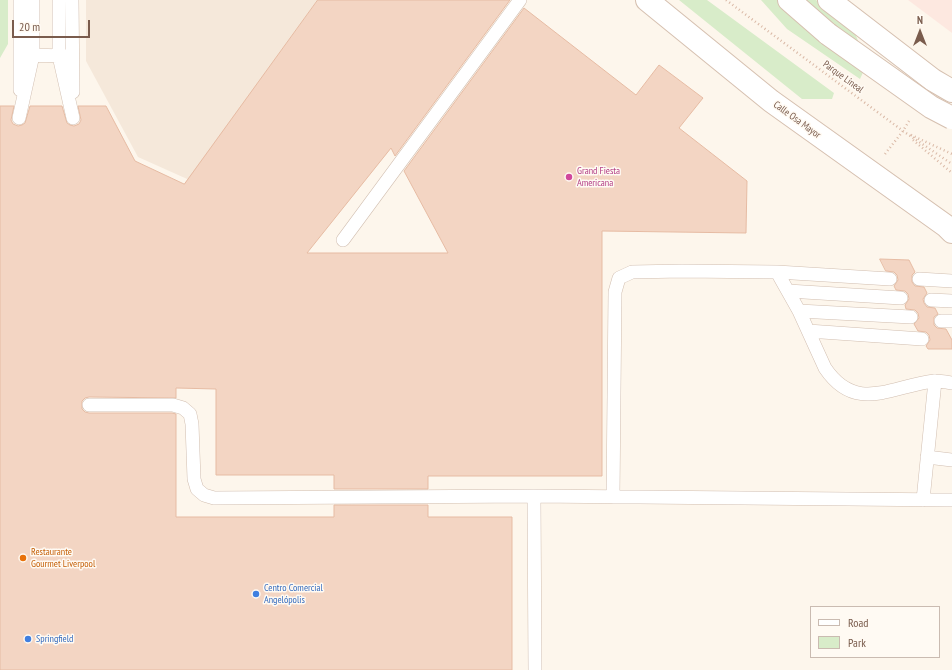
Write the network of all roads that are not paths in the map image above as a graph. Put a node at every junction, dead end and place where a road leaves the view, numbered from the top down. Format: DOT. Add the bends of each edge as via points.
graph roads {
  1 [pos="20,0"];
  2 [pos="33,0"];
  3 [pos="59,0"];
  4 [pos="72,0"];
  5 [pos="520,0"];
  6 [pos="647,0"];
  7 [pos="789,0"];
  8 [pos="829,0"];
  9 [pos="26,55"];
  10 [pos="59,56"];
  11 [pos="72,56"];
  12 [pos="952,91"];
  13 [pos="19,118"];
  14 [pos="952,118"];
  15 [pos="952,232"];
  16 [pos="343,240"];
  17 [pos="777,272"];
  18 [pos="890,278"];
  19 [pos="919,279"];
  20 [pos="952,281"];
  21 [pos="788,291"];
  22 [pos="901,298"];
  23 [pos="930,300"];
  24 [pos="952,301"];
  25 [pos="799,311"];
  26 [pos="911,317"];
  27 [pos="808,331"];
  28 [pos="922,339"];
  29 [pos="935,381"];
  30 [pos="952,383"];
  31 [pos="89,405"];
  32 [pos="927,457"];
  33 [pos="952,460"];
  34 [pos="534,496"];
  35 [pos="614,497"];
  36 [pos="923,500"];
  37 [pos="952,500"];
  38 [pos="535,670"];
  1 -- 9 [label="lane"];
  2 -- 9 [label="lane"];
  3 -- 10 [label="lane"];
  4 -- 11 [label="lane"];
  5 -- 16 [label="lane"];
  6 -- 15 [label="street, Calle Osa Mayor" via="771,101"];
  7 -- 14 [label="street, bridge" via="828,34 931,107"];
  8 -- 12 [label="street" via="933,80"];
  9 -- 10 [label="lane"];
  9 -- 13 [label="lane"];
  10 -- 11 [label="lane"];
  10 -- 11 [label="lane" via="73,118"];
  17 -- 18 [label="lane"];
  17 -- 21 [label="lane"];
  17 -- 35 [label="lane" via="632,272 619,278 615,292"];
  19 -- 20 [label="lane"];
  21 -- 22 [label="lane"];
  21 -- 25 [label="lane"];
  23 -- 24 [label="lane"];
  25 -- 26 [label="lane"];
  25 -- 27 [label="lane"];
  27 -- 28 [label="lane"];
  27 -- 29 [label="lane" via="830,376 845,388 870,395"];
  29 -- 30 [label="lane"];
  29 -- 32 [label="lane"];
  31 -- 34 [label="lane" via="173,405 183,408 190,414 192,424 194,479 197,489 204,495 214,498"];
  32 -- 33 [label="lane"];
  32 -- 36 [label="lane"];
  34 -- 35 [label="lane"];
  34 -- 38 [label="lane"];
  35 -- 36 [label="lane"];
  36 -- 37 [label="lane"];
}
